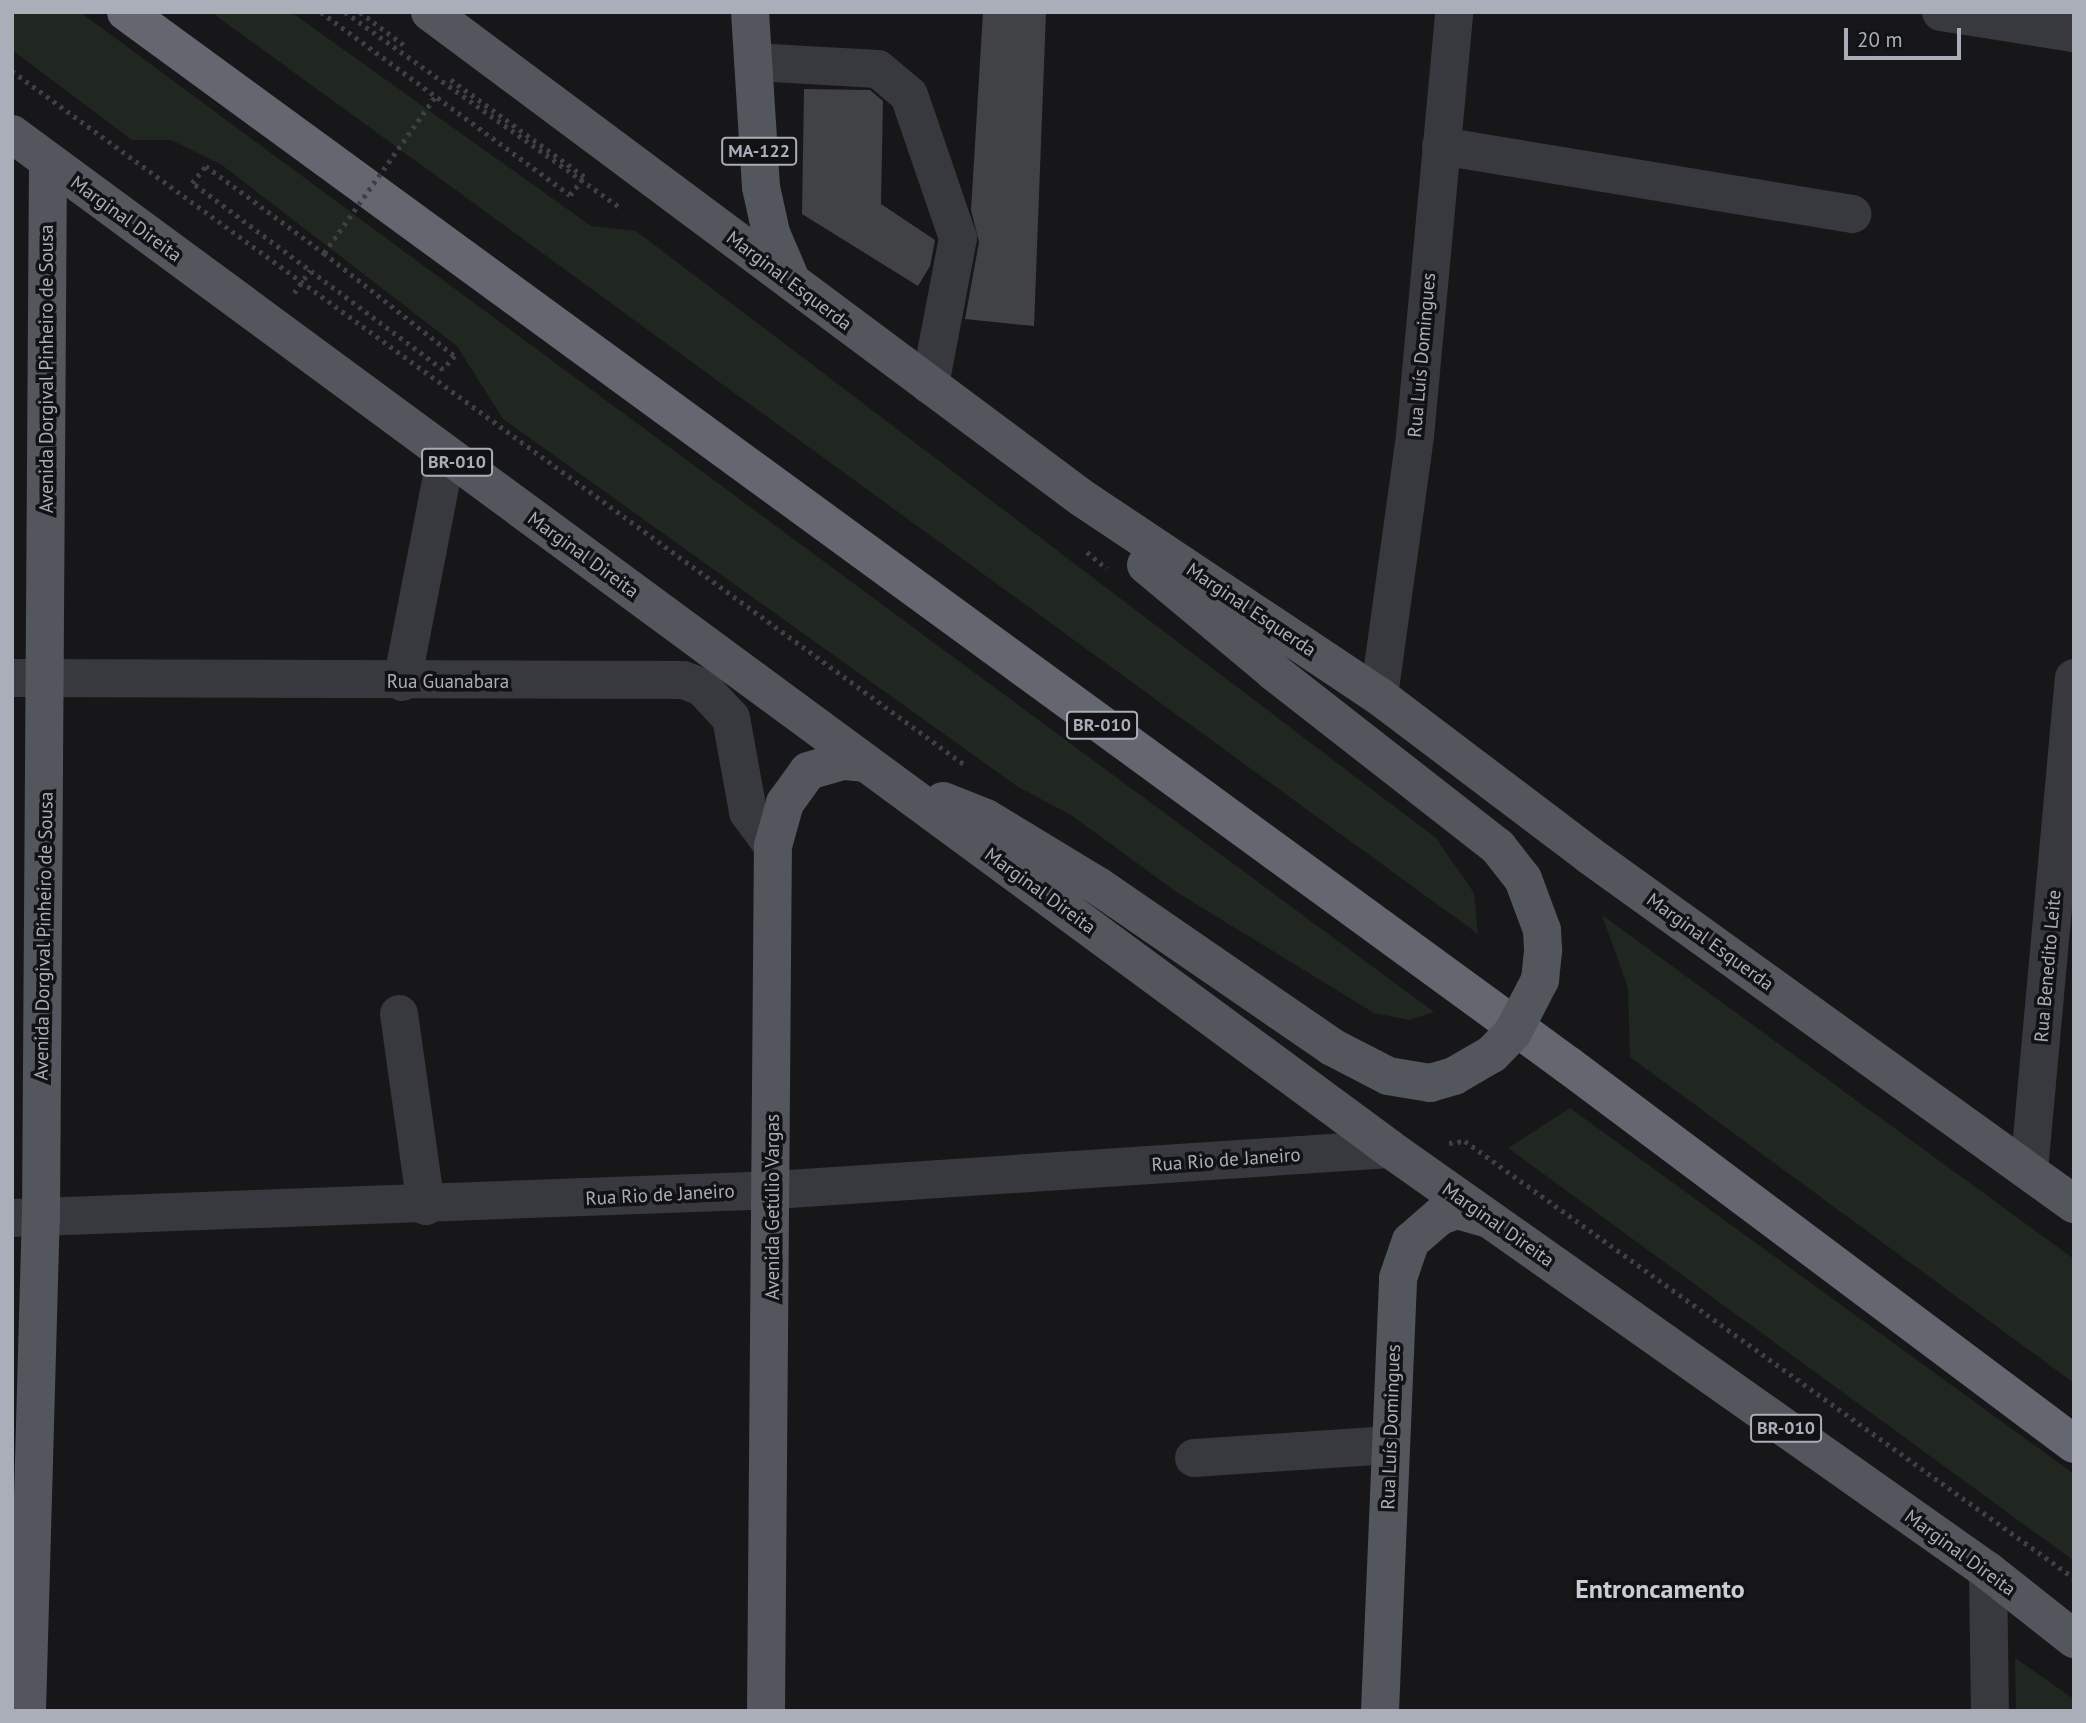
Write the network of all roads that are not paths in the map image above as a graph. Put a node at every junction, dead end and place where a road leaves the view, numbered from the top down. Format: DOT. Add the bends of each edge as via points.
graph roads {
  1 [pos="126,12"];
  2 [pos="430,12"];
  3 [pos="750,12"];
  4 [pos="1454,12"];
  5 [pos="1941,12"];
  6 [pos="2074,33"];
  7 [pos="753,62"];
  8 [pos="12,134"];
  9 [pos="1441,146"];
  10 [pos="48,162"];
  11 [pos="1852,214"];
  12 [pos="793,284"];
  13 [pos="930,385"];
  14 [pos="446,455"];
  15 [pos="1082,498"];
  16 [pos="29,678"];
  17 [pos="2074,678"];
  18 [pos="402,682"];
  19 [pos="1379,696"];
  20 [pos="877,771"];
  21 [pos="773,846"];
  22 [pos="400,1014"];
  23 [pos="1390,1149"];
  24 [pos="2029,1171"];
  25 [pos="774,1190"];
  26 [pos="2074,1205"];
  27 [pos="426,1206"];
  28 [pos="27,1219"];
  29 [pos="1494,1221"];
  30 [pos="2074,1444"];
  31 [pos="1390,1445"];
  32 [pos="1194,1458"];
  33 [pos="1988,1571"];
  34 [pos="2074,1639"];
  35 [pos="27,1711"];
  36 [pos="766,1711"];
  37 [pos="1380,1711"];
  38 [pos="1990,1711"];
  1 -- 30 [label="highway, BR-010" via="1568,1065"];
  2 -- 12 [label="main road, Marginal Esquerda"];
  3 -- 7 [label="main road, MA-122"];
  4 -- 9 [label="street, Rua Luís Domingues"];
  5 -- 6 [label="street"];
  7 -- 12 [label="main road, MA-122" via="761,187 771,233"];
  7 -- 13 [label="street" via="877,69 909,95 958,238"];
  8 -- 10 [label="main road, Marginal Direita / BR-010"];
  9 -- 11 [label="street"];
  9 -- 19 [label="street, Rua Luís Domingues" via="1415,436"];
  10 -- 14 [label="main road, Marginal Direita / BR-010"];
  10 -- 16 [label="main road, Avenida Dorgival Pinheiro de Sousa"];
  12 -- 13 [label="main road, Marginal Esquerda"];
  13 -- 15 [label="main road, Marginal Esquerda"];
  14 -- 18 [label="street"];
  14 -- 20 [label="main road, Marginal Direita / BR-010"];
  15 -- 19 [label="main road, Marginal Esquerda"];
  15 -- 20 [label="main road, bridge" via="1155,573 1498,847 1523,879 1542,930 1540,980 1513,1032 1492,1054 1454,1076 1430,1083 1388,1076 1332,1047 1098,886 986,818"];
  16 -- 18 [label="street, Rua Guanabara"];
  16 -- 28 [label="main road, Avenida Dorgival Pinheiro de Sousa"];
  17 -- 24 [label="street, Rua Benedito Leite"];
  18 -- 21 [label="street, Rua Guanabara" via="660,678 702,687 731,718 748,812"];
  19 -- 24 [label="main road, Marginal Esquerda" via="1589,855"];
  20 -- 21 [label="main road, Avenida Getúlio Vargas" via="844,761 808,771 785,803"];
  20 -- 23 [label="main road, Marginal Direita / BR-010"];
  21 -- 25 [label="main road, Avenida Getúlio Vargas"];
  22 -- 27 [label="street"];
  23 -- 25 [label="street, Rua Rio de Janeiro"];
  23 -- 29 [label="main road, Marginal Direita / BR-010"];
  24 -- 26 [label="main road, Marginal Esquerda"];
  25 -- 27 [label="street, Rua Rio de Janeiro"];
  25 -- 36 [label="main road, Avenida Getúlio Vargas"];
  27 -- 28 [label="street, Rua Rio de Janeiro"];
  28 -- 35 [label="main road, Avenida Dorgival Pinheiro de Sousa"];
  29 -- 31 [label="main road, Rua Luís Domingues" via="1457,1210 1422,1227 1410,1241 1397,1289"];
  29 -- 33 [label="main road, Marginal Direita / BR-010"];
  31 -- 32 [label="street"];
  31 -- 37 [label="main road, Rua Luís Domingues"];
  33 -- 34 [label="main road, Marginal Direita / BR-010"];
  33 -- 38 [label="street"];
}
